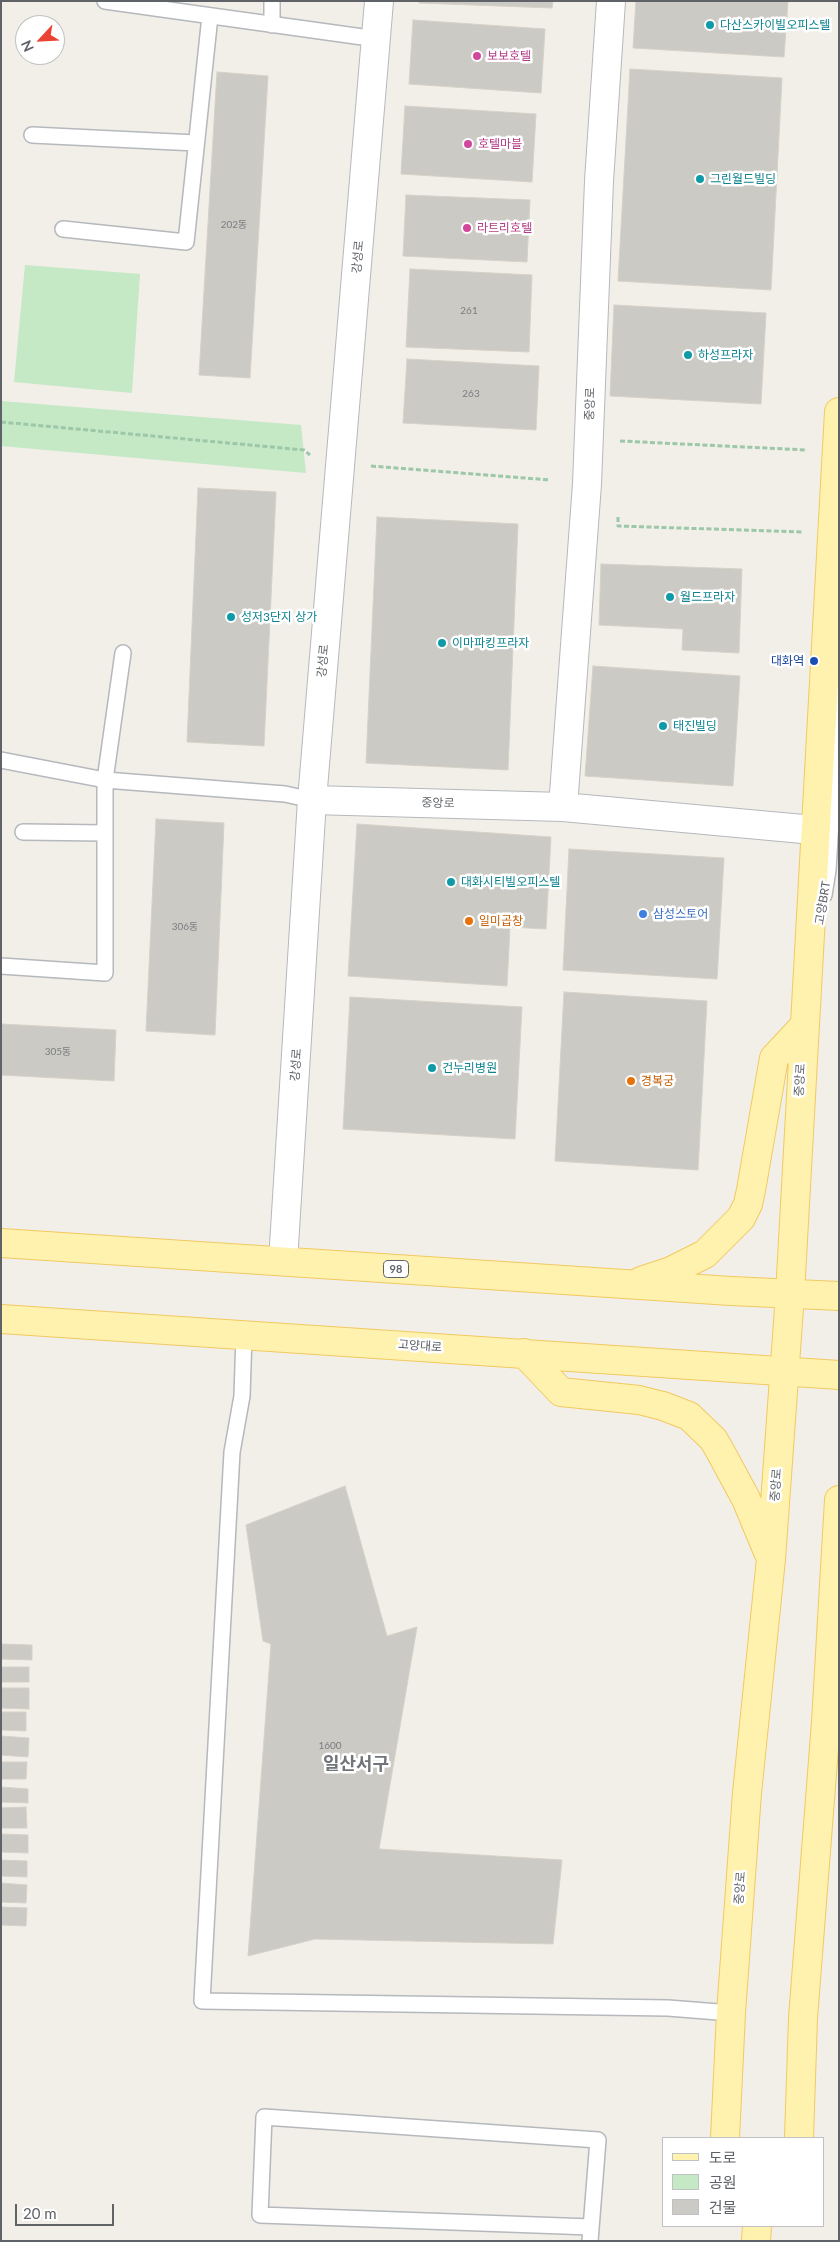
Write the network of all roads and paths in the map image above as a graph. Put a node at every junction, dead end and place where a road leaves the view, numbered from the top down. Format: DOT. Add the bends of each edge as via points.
graph roads {
  1 [pos="105,1"];
  2 [pos="272,1"];
  3 [pos="379,1"];
  4 [pos="611,1"];
  5 [pos="210,16"];
  6 [pos="272,25"];
  7 [pos="377,39"];
  8 [pos="32,135"];
  9 [pos="196,143"];
  10 [pos="63,229"];
  11 [pos="839,412"];
  12 [pos="1,422"];
  13 [pos="620,449"];
  14 [pos="814,451"];
  15 [pos="317,460"];
  16 [pos="366,465"];
  17 [pos="550,480"];
  18 [pos="618,510"];
  19 [pos="811,533"];
  20 [pos="123,653"];
  21 [pos="839,690"];
  22 [pos="1,760"];
  23 [pos="105,780"];
  24 [pos="312,800"];
  25 [pos="564,807"];
  26 [pos="814,830"];
  27 [pos="23,832"];
  28 [pos="105,833"];
  29 [pos="1,966"];
  30 [pos="804,1026"];
  31 [pos="1,1243"];
  32 [pos="283,1262"];
  33 [pos="630,1284"];
  34 [pos="790,1294"];
  35 [pos="839,1296"];
  36 [pos="1,1319"];
  37 [pos="244,1335"];
  38 [pos="524,1353"];
  39 [pos="784,1372"];
  40 [pos="839,1375"];
  41 [pos="839,1500"];
  42 [pos="770,1559"];
  43 [pos="832,1715"];
  44 [pos="731,2013"];
  45 [pos="726,2137"];
  46 [pos="799,2137"];
  47 [pos="757,2227"];
  48 [pos="591,2234"];
  49 [pos="756,2241"];
  1 -- 5 [label="lane"];
  2 -- 6 [label="lane"];
  3 -- 7 [label="street, 강성로"];
  4 -- 25 [label="street, 중앙로" via="598,181 587,484"];
  5 -- 6 [label="lane"];
  5 -- 9 [label="lane"];
  6 -- 7 [label="lane"];
  7 -- 24 [label="street, 강성로"];
  8 -- 9 [label="lane"];
  9 -- 10 [label="lane" via="186,242"];
  11 -- 26 [label="main road, 중앙로"];
  12 -- 15 [label="path" via="304,450"];
  13 -- 14 [label="path" via="620,440"];
  16 -- 17 [label="path"];
  18 -- 19 [label="path" via="618,526"];
  20 -- 23 [label="lane"];
  21 -- 30 [label="lane, 고양BRT" via="828,870"];
  22 -- 23 [label="lane"];
  23 -- 24 [label="lane" via="286,794"];
  23 -- 28 [label="lane"];
  24 -- 25 [label="street, 중앙로"];
  24 -- 32 [label="street, 강성로"];
  25 -- 26 [label="street, 중앙로"];
  26 -- 30 [label="main road, 중앙로"];
  27 -- 28 [label="lane"];
  28 -- 29 [label="lane" via="105,973"];
  30 -- 33 [label="main road" via="774,1058 751,1190 741,1218 705,1254 671,1271"];
  30 -- 34 [label="main road, 중앙로"];
  31 -- 32 [label="main road, 98"];
  32 -- 33 [label="main road, 98"];
  33 -- 34 [label="main road, 98"];
  34 -- 35 [label="main road, 98"];
  34 -- 39 [label="main road, 중앙로"];
  36 -- 37 [label="main road, 고양대로"];
  37 -- 38 [label="main road, 고양대로"];
  37 -- 44 [label="lane" via="242,1396 232,1452 202,2001 668,2008"];
  38 -- 39 [label="main road, 고양대로"];
  38 -- 42 [label="main road" via="562,1392 639,1400 689,1416 719,1449 746,1499"];
  39 -- 40 [label="main road, 고양대로"];
  39 -- 42 [label="main road, 중앙로"];
  41 -- 43 [label="main road"];
  42 -- 44 [label="main road, 중앙로" via="747,1793"];
  43 -- 46 [label="main road" via="803,2018"];
  44 -- 45 [label="main road, 중앙로"];
  47 -- 49 [label="main road"];
  48 -- 48 [label="lane" via="598,2140 264,2117 260,2215"];
}
